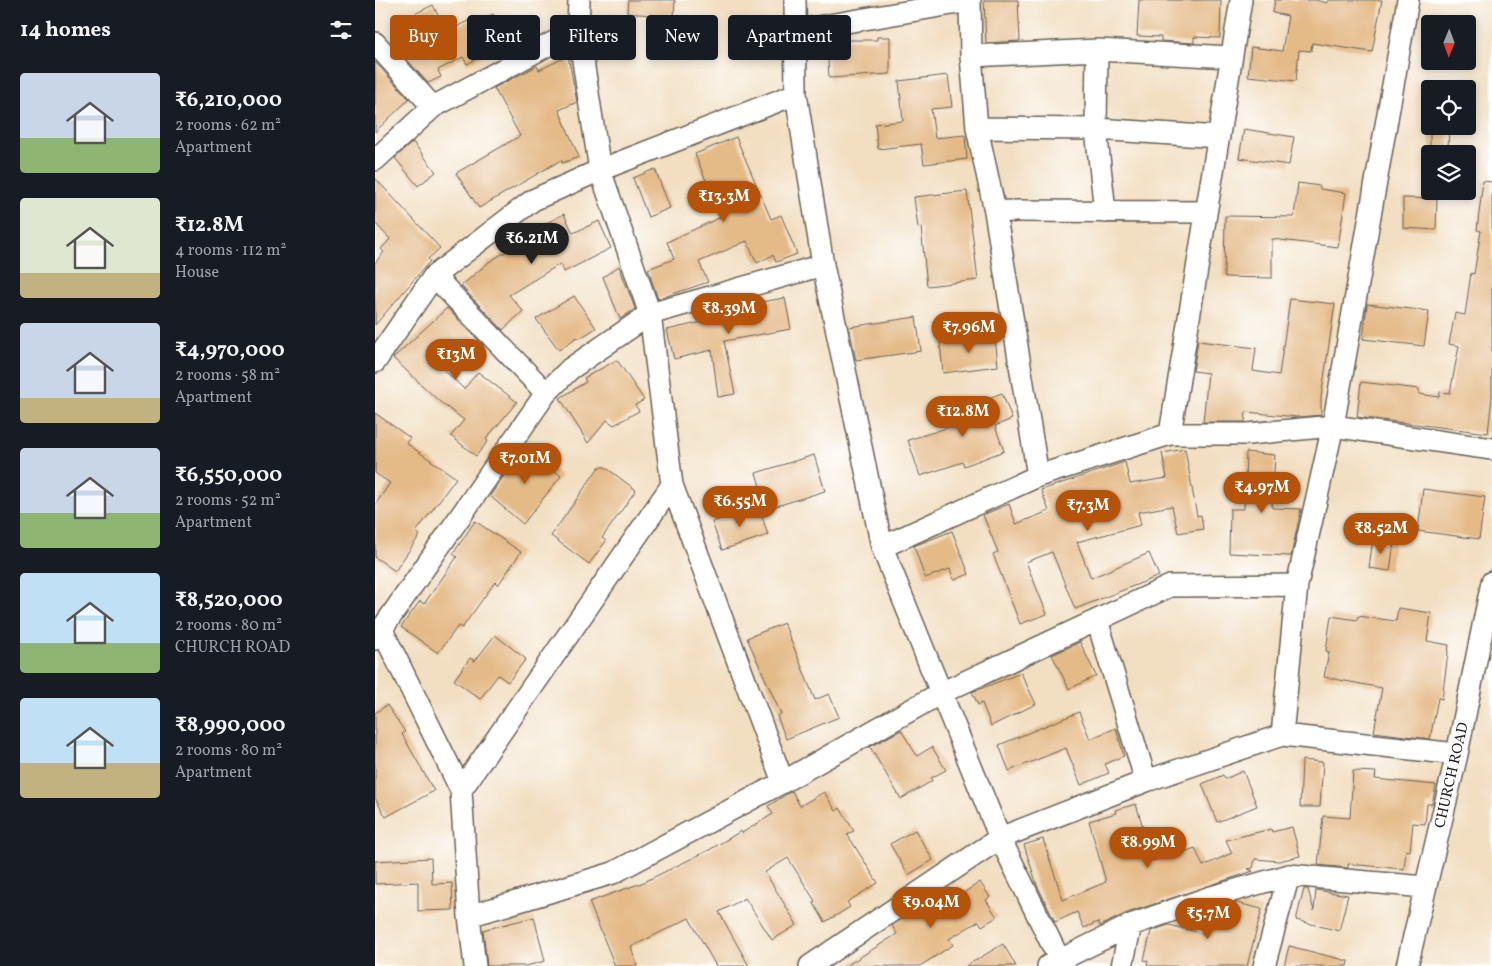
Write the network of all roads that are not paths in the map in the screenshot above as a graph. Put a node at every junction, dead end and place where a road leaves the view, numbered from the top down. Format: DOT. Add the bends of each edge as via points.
graph roads {
  1 [pos="579,0"];
  2 [pos="795,0"];
  3 [pos="1241,0"];
  4 [pos="1408,0"];
  5 [pos="970,1"];
  6 [pos="578,15"];
  7 [pos="795,15"];
  8 [pos="851,21"];
  9 [pos="375,43"];
  10 [pos="550,44"];
  11 [pos="1097,50"];
  12 [pos="971,56"];
  13 [pos="1231,57"];
  14 [pos="583,60"];
  15 [pos="795,60"];
  16 [pos="796,94"];
  17 [pos="433,107"];
  18 [pos="977,128"];
  19 [pos="1096,130"];
  20 [pos="1219,137"];
  21 [pos="375,160"];
  22 [pos="600,170"];
  23 [pos="995,211"];
  24 [pos="1105,212"];
  25 [pos="1206,212"];
  26 [pos="823,265"];
  27 [pos="434,276"];
  28 [pos="650,314"];
  29 [pos="375,362"];
  30 [pos="546,393"];
  31 [pos="1333,426"];
  32 [pos="1170,434"];
  33 [pos="1492,450"];
  34 [pos="1038,476"];
  35 [pos="672,485"];
  36 [pos="883,547"];
  37 [pos="1492,582"];
  38 [pos="1297,585"];
  39 [pos="1097,620"];
  40 [pos="379,634"];
  41 [pos="941,693"];
  42 [pos="1282,735"];
  43 [pos="1457,754"];
  44 [pos="1146,781"];
  45 [pos="783,782"];
  46 [pos="461,790"];
  47 [pos="1000,838"];
  48 [pos="1289,875"];
  49 [pos="1425,887"];
  50 [pos="469,916"];
  51 [pos="1131,924"];
  52 [pos="1053,962"];
  53 [pos="475,966"];
  54 [pos="810,966"];
  55 [pos="1122,966"];
  56 [pos="1264,966"];
  57 [pos="1407,966"];
  1 -- 6 [label="street"];
  2 -- 7 [label="street"];
  3 -- 13 [label="street"];
  4 -- 31 [label="street"];
  5 -- 8 [label="street"];
  5 -- 12 [label="street"];
  9 -- 17 [label="street"];
  10 -- 17 [label="street"];
  11 -- 12 [label="street"];
  11 -- 13 [label="street"];
  11 -- 19 [label="street"];
  12 -- 18 [label="street"];
  13 -- 20 [label="street"];
  14 -- 22 [label="street"];
  15 -- 16 [label="street"];
  16 -- 22 [label="street"];
  16 -- 26 [label="street"];
  17 -- 21 [label="street"];
  18 -- 19 [label="street"];
  18 -- 23 [label="street"];
  19 -- 20 [label="street"];
  19 -- 24 [label="street"];
  20 -- 25 [label="street"];
  22 -- 27 [label="street" via="533,200"];
  22 -- 28 [label="street"];
  23 -- 24 [label="street"];
  23 -- 34 [label="street"];
  24 -- 25 [label="street"];
  25 -- 32 [label="street"];
  26 -- 28 [label="street"];
  26 -- 36 [label="street"];
  27 -- 29 [label="street"];
  27 -- 30 [label="street"];
  28 -- 30 [label="street" via="570,369"];
  28 -- 35 [label="street"];
  30 -- 40 [label="street"];
  31 -- 32 [label="street" via="1248,434"];
  31 -- 33 [label="street"];
  31 -- 38 [label="street"];
  32 -- 34 [label="street"];
  34 -- 36 [label="street"];
  35 -- 45 [label="street"];
  35 -- 46 [label="street"];
  36 -- 41 [label="street"];
  37 -- 43 [label="street, CHURCH ROAD"];
  38 -- 39 [label="street" via="1170,586"];
  38 -- 42 [label="street"];
  39 -- 41 [label="street"];
  39 -- 44 [label="street"];
  40 -- 46 [label="street"];
  41 -- 45 [label="street"];
  41 -- 47 [label="street"];
  42 -- 43 [label="street"];
  42 -- 44 [label="street"];
  43 -- 49 [label="street, CHURCH ROAD"];
  44 -- 47 [label="street"];
  45 -- 50 [label="street" via="613,873"];
  46 -- 50 [label="street"];
  47 -- 52 [label="street"];
  47 -- 54 [label="street"];
  48 -- 49 [label="street"];
  48 -- 51 [label="street"];
  48 -- 56 [label="street"];
  49 -- 57 [label="street, CHURCH ROAD"];
  50 -- 53 [label="street"];
  51 -- 52 [label="street"];
  51 -- 55 [label="street"];
}
